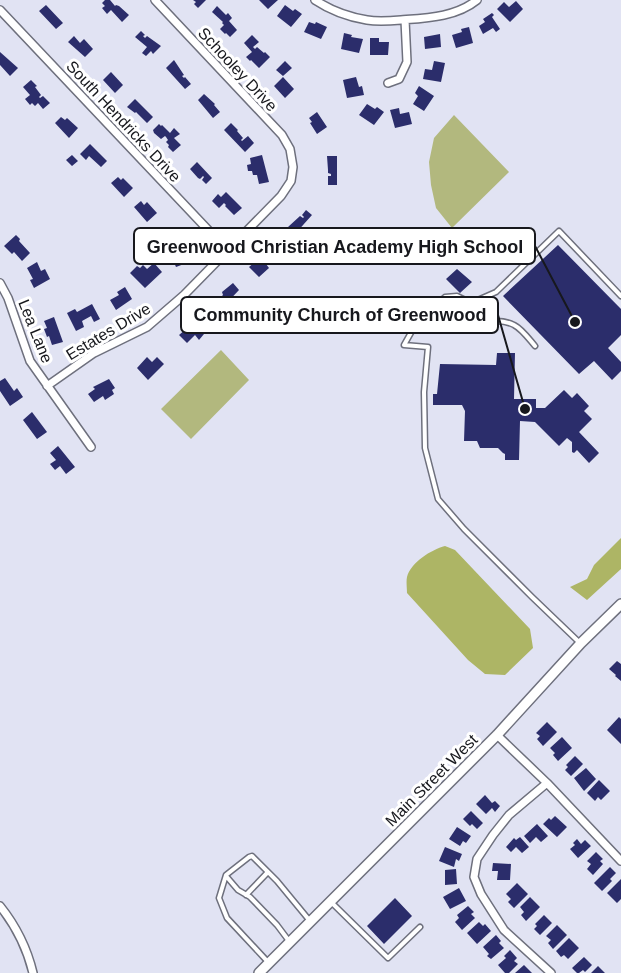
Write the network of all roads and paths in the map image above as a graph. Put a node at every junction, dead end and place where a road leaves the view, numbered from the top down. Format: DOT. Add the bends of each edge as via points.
graph roads {
  1 [pos="155,0"];
  2 [pos="315,0"];
  3 [pos="477,0"];
  4 [pos="0,10"];
  5 [pos="405,20"];
  6 [pos="388,83"];
  7 [pos="293,161"];
  8 [pos="228,250"];
  9 [pos="0,283"];
  10 [pos="621,296"];
  11 [pos="469,323"];
  12 [pos="536,346"];
  13 [pos="47,386"];
  14 [pos="92,447"];
  15 [pos="621,604"];
  16 [pos="581,643"];
  17 [pos="497,735"];
  18 [pos="547,783"];
  19 [pos="621,861"];
  20 [pos="268,872"];
  21 [pos="226,875"];
  22 [pos="246,895"];
  23 [pos="330,902"];
  24 [pos="0,906"];
  25 [pos="310,922"];
  26 [pos="420,927"];
  27 [pos="290,942"];
  28 [pos="269,963"];
  29 [pos="33,973"];
  30 [pos="259,973"];
  31 [pos="551,973"];
  1 -- 7 [label="street, Schooley Drive" via="277,130"];
  2 -- 5 [label="street" via="369,21"];
  3 -- 5 [label="street" via="458,11"];
  4 -- 8 [label="street, South Hendricks Drive"];
  5 -- 6 [label="street" via="407,62 399,79"];
  7 -- 8 [label="street, Estates Drive" via="287,189"];
  8 -- 13 [label="street, Estates Drive" via="147,327 94,354"];
  9 -- 13 [label="street, Lea Lane" via="30,361"];
  10 -- 16 [label="lane" via="559,231 496,292 471,303 457,296 445,297 417,322 404,345 428,347 425,448 438,499"];
  11 -- 12 [label="lane" via="516,325"];
  13 -- 14 [label="street, Lea Lane"];
  15 -- 16 [label="main road, Main Street West"];
  16 -- 17 [label="main road, Main Street West"];
  17 -- 18 [label="street"];
  17 -- 23 [label="main road, Main Street West"];
  18 -- 19 [label="street"];
  18 -- 31 [label="street" via="509,815 493,835 477,859 474,877 504,930"];
  20 -- 21 [label="lane" via="252,856"];
  20 -- 22 [label="lane"];
  20 -- 25 [label="lane"];
  21 -- 22 [label="lane"];
  21 -- 28 [label="lane" via="219,898 227,918"];
  22 -- 27 [label="lane"];
  23 -- 25 [label="main road, Main Street West"];
  23 -- 26 [label="lane" via="388,958"];
  24 -- 29 [label="street" via="19,934"];
  25 -- 27 [label="main road, Main Street West"];
  27 -- 28 [label="main road, Main Street West"];
  28 -- 30 [label="main road, Main Street West"];
}
